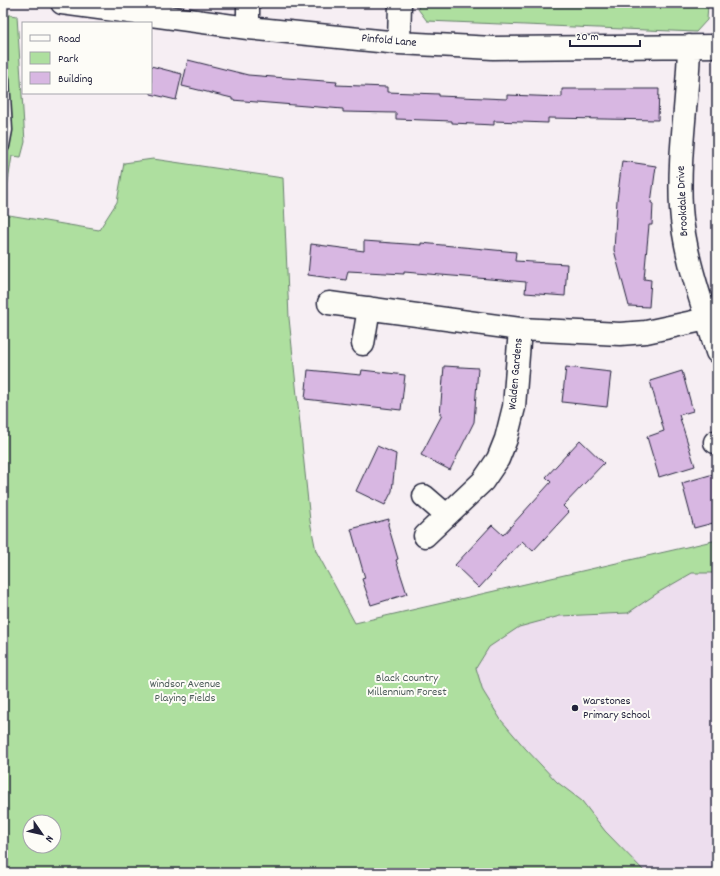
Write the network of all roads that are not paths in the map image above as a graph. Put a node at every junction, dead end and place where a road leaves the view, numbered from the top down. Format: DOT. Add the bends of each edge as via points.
graph roads {
  1 [pos="62,3"];
  2 [pos="248,3"];
  3 [pos="400,3"];
  4 [pos="248,28"];
  5 [pos="400,43"];
  6 [pos="689,46"];
  7 [pos="717,46"];
  8 [pos="3,79"];
  9 [pos="3,146"];
  10 [pos="329,303"];
  11 [pos="369,308"];
  12 [pos="707,319"];
  13 [pos="520,328"];
  14 [pos="363,344"];
  15 [pos="717,352"];
  16 [pos="424,496"];
  17 [pos="446,515"];
  18 [pos="425,536"];
  1 -- 4 [label="street, Pinfold Lane"];
  2 -- 4 [label="street"];
  3 -- 5 [label="street"];
  4 -- 5 [label="street, Pinfold Lane"];
  5 -- 6 [label="street, Pinfold Lane" via="493,48"];
  6 -- 7 [label="street, Pinfold Lane"];
  6 -- 12 [label="street, Brookdale Drive" via="680,177 681,209 686,246"];
  8 -- 9 [label="lane" via="6,130"];
  10 -- 11 [label="street, Walden Gardens"];
  11 -- 13 [label="street, Walden Gardens"];
  11 -- 14 [label="street"];
  12 -- 13 [label="street, Walden Gardens" via="646,332 620,334"];
  12 -- 15 [label="street, Brookdale Drive"];
  13 -- 17 [label="street, Walden Gardens" via="514,407 498,460 483,481"];
  16 -- 17 [label="street"];
  17 -- 18 [label="street, Walden Gardens"];
}
